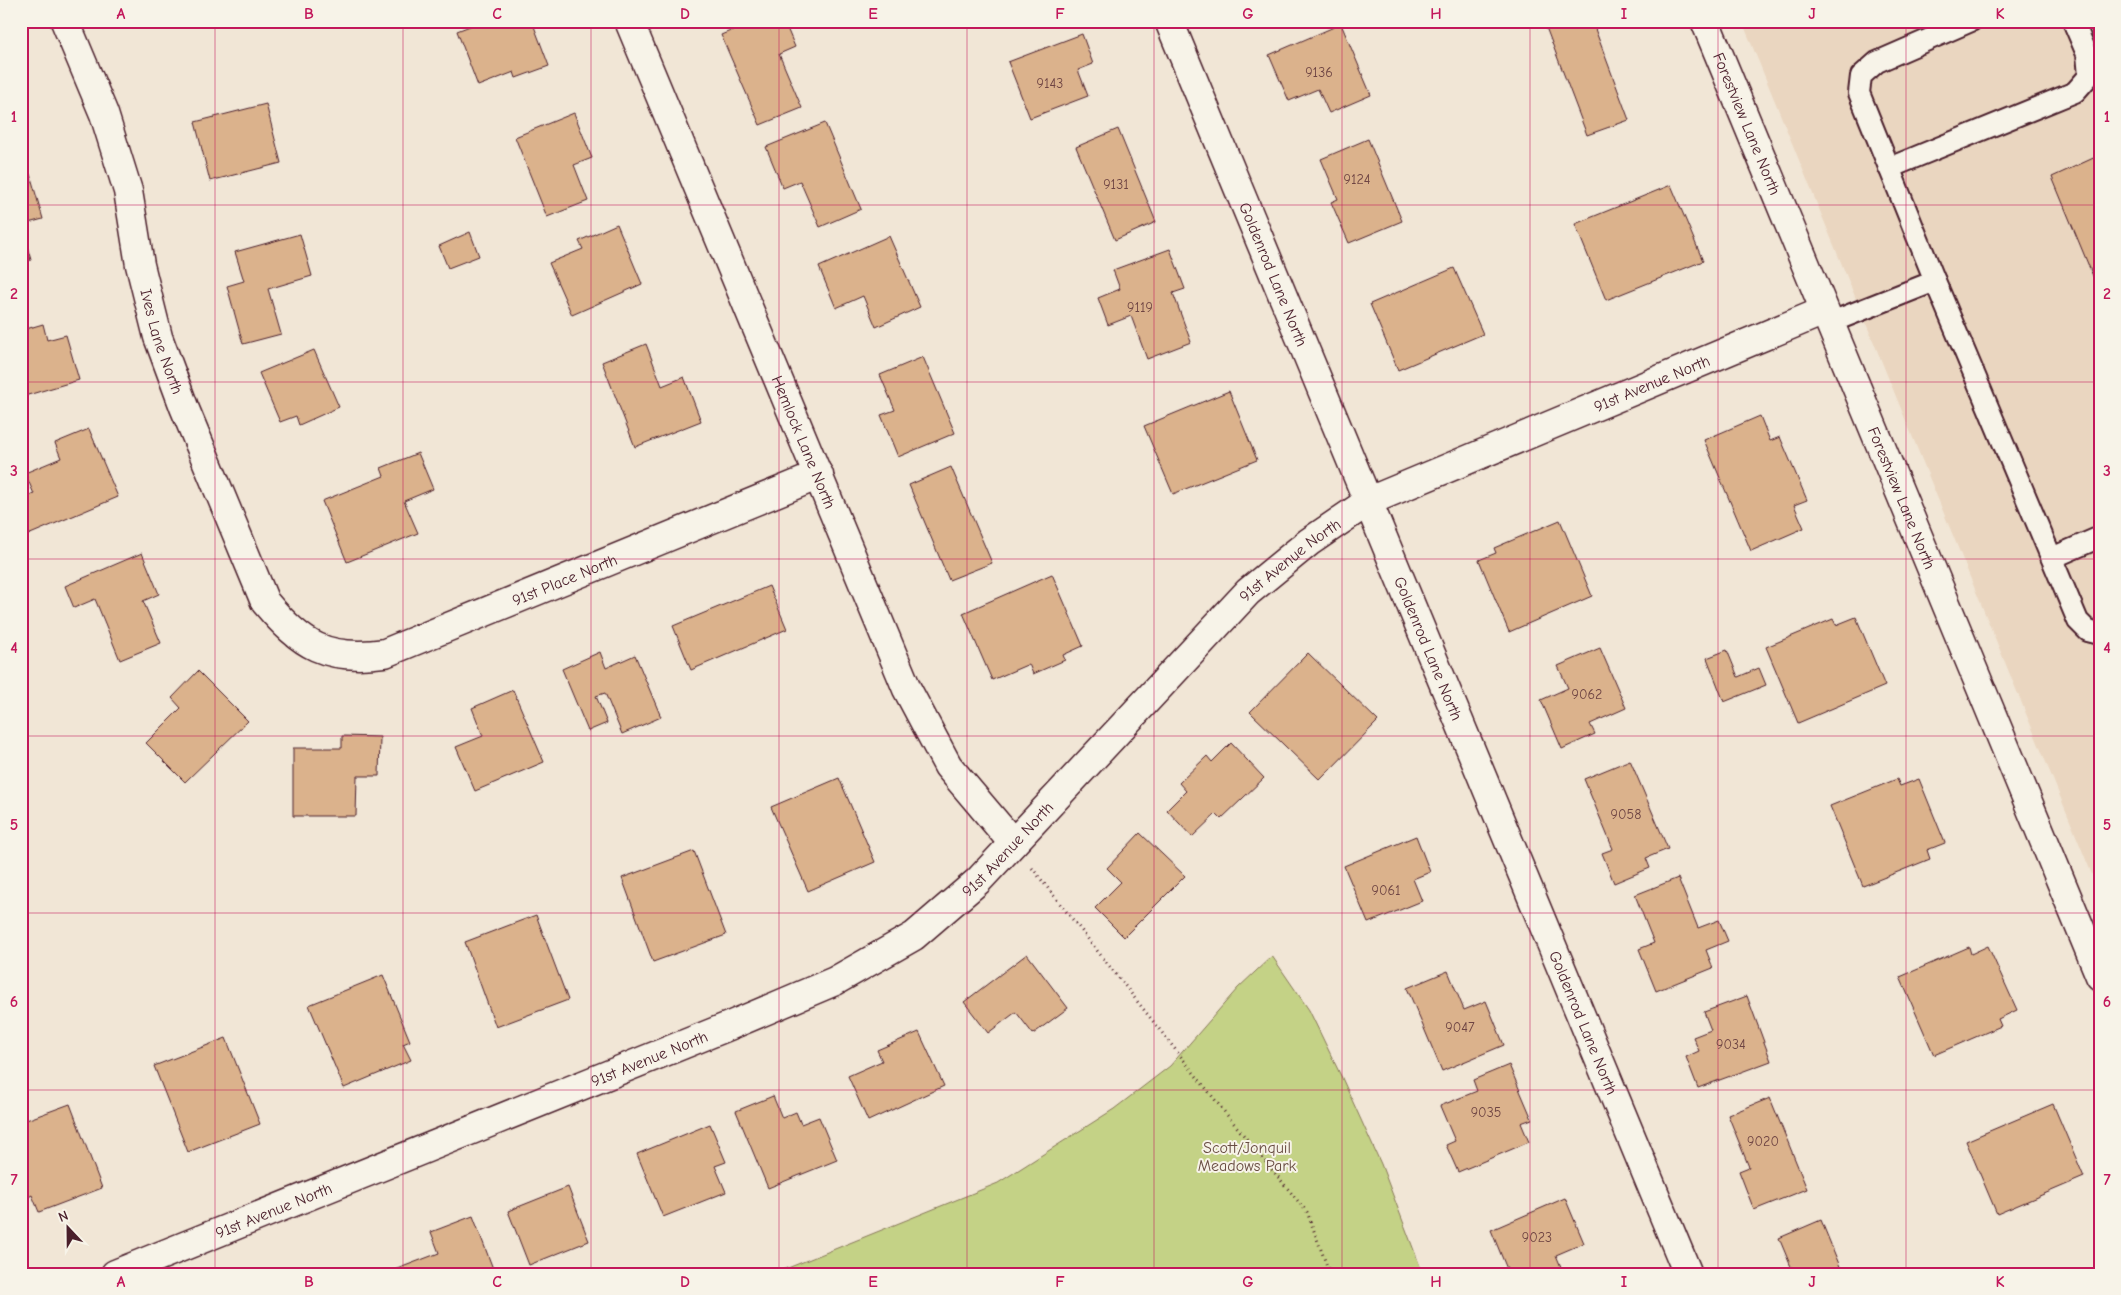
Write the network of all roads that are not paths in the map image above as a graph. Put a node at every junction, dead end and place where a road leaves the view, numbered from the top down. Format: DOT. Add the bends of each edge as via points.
graph roads {
  1 [pos="64,21"];
  2 [pos="629,21"];
  3 [pos="1169,21"];
  4 [pos="1705,21"];
  5 [pos="1970,21"];
  6 [pos="2073,21"];
  7 [pos="1889,168"];
  8 [pos="1935,281"];
  9 [pos="1827,317"];
  10 [pos="819,475"];
  11 [pos="1369,501"];
  12 [pos="2100,537"];
  13 [pos="2052,558"];
  14 [pos="2100,634"];
  15 [pos="305,642"];
  16 [pos="1012,843"];
  17 [pos="2100,976"];
  18 [pos="115,1274"];
  19 [pos="1688,1274"];
  1 -- 15 [label="street, Ives Lane North" via="104,114 125,182 140,265 158,337 184,407 265,602"];
  2 -- 10 [label="street, Hemlock Lane North"];
  3 -- 11 [label="street, Goldenrod Lane North"];
  4 -- 9 [label="street, Forestview Lane North"];
  5 -- 7 [label="lane" via="1877,62 1861,76 1859,93"];
  6 -- 7 [label="lane" via="2087,54 2089,76 2075,92"];
  7 -- 8 [label="lane"];
  8 -- 9 [label="lane"];
  8 -- 13 [label="lane"];
  9 -- 11 [label="street, 91st Avenue North"];
  9 -- 17 [label="street, Forestview Lane North"];
  10 -- 15 [label="street, 91st Place North" via="385,653 358,656 332,653"];
  10 -- 16 [label="street, Hemlock Lane North" via="907,689 929,732 948,766"];
  11 -- 16 [label="street, 91st Avenue North" via="1309,542 1248,592"];
  11 -- 19 [label="street, Goldenrod Lane North"];
  12 -- 13 [label="lane"];
  13 -- 14 [label="lane" via="2078,621 2088,631"];
  16 -- 18 [label="street, 91st Avenue North" via="978,881 914,936 835,981"];
}
